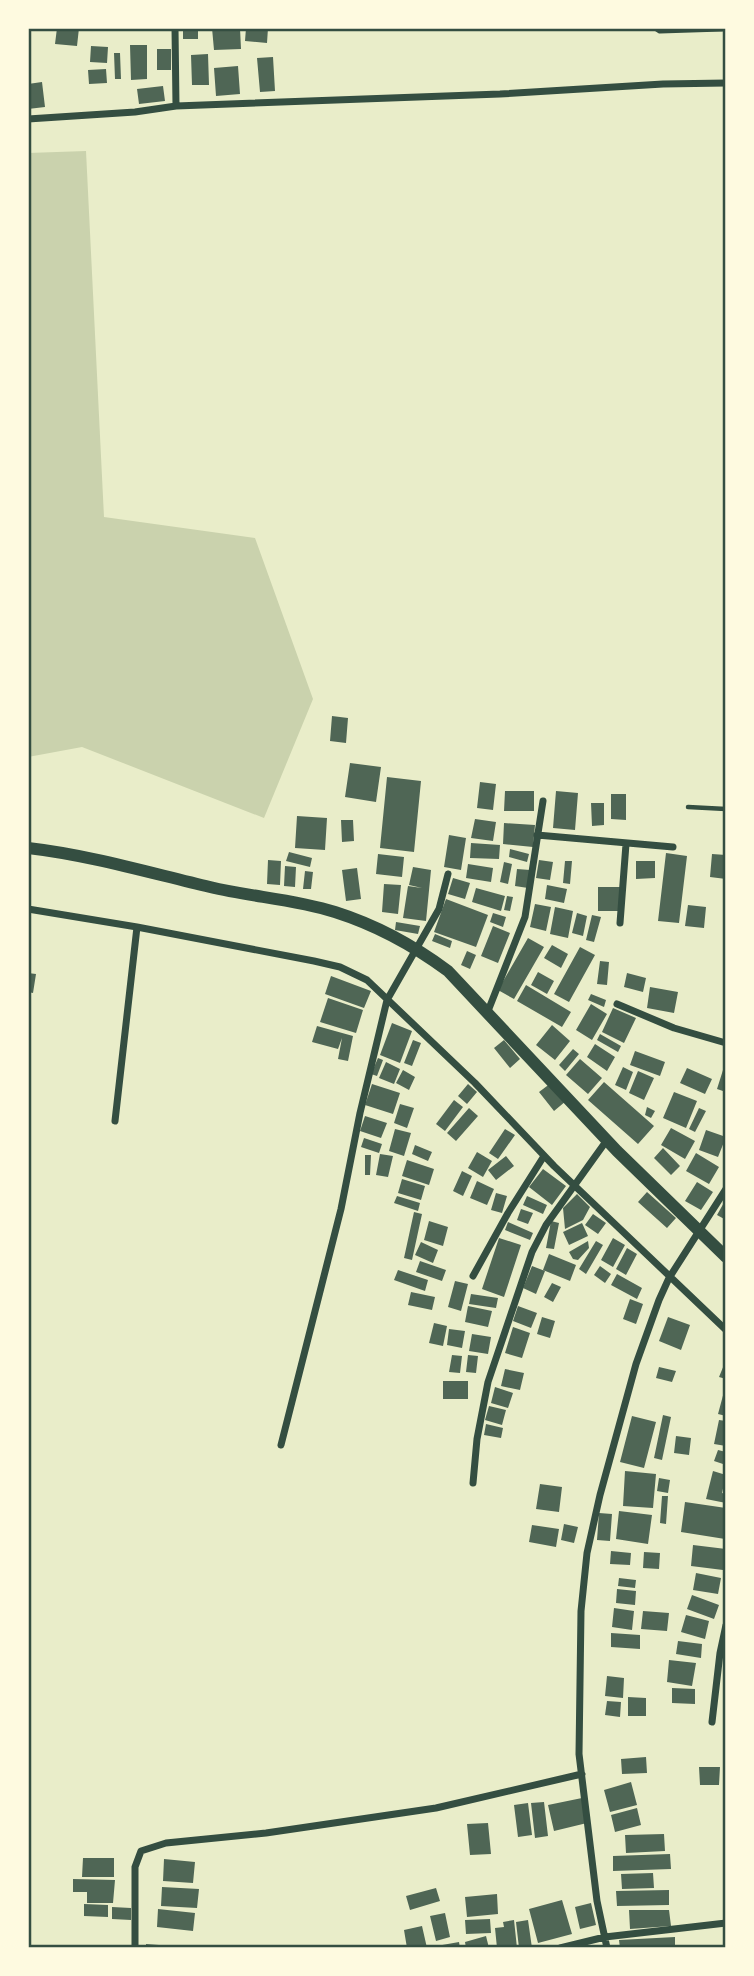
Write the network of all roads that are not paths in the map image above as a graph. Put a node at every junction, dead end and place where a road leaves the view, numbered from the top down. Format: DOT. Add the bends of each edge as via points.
graph roads {
  1 [pos="175,28"];
  2 [pos="657,28"];
  3 [pos="700,28"];
  4 [pos="722,28"];
  5 [pos="726,83"];
  6 [pos="176,106"];
  7 [pos="28,119"];
  8 [pos="543,801"];
  9 [pos="688,807"];
  10 [pos="726,809"];
  11 [pos="537,835"];
  12 [pos="626,844"];
  13 [pos="673,847"];
  14 [pos="28,848"];
  15 [pos="448,874"];
  16 [pos="28,909"];
  17 [pos="620,923"];
  18 [pos="137,927"];
  19 [pos="418,949"];
  20 [pos="387,1000"];
  21 [pos="617,1004"];
  22 [pos="488,1012"];
  23 [pos="726,1043"];
  24 [pos="115,1121"];
  25 [pos="607,1140"];
  26 [pos="544,1156"];
  27 [pos="574,1185"];
  28 [pos="726,1189"];
  29 [pos="697,1237"];
  30 [pos="726,1257"];
  31 [pos="672,1275"];
  32 [pos="473,1276"];
  33 [pos="726,1330"];
  34 [pos="281,1445"];
  35 [pos="473,1483"];
  36 [pos="726,1625"];
  37 [pos="712,1722"];
  38 [pos="582,1774"];
  39 [pos="726,1923"];
  40 [pos="605,1937"];
  41 [pos="135,1948"];
  42 [pos="560,1948"];
  43 [pos="607,1948"];
  1 -- 6 [label="street"];
  2 -- 3 [label="street"];
  3 -- 4 [label="street"];
  5 -- 6 [label="street"];
  6 -- 7 [label="street"];
  8 -- 11 [label="street"];
  9 -- 10 [label="lane"];
  11 -- 12 [label="street"];
  11 -- 22 [label="street" via="525,917"];
  12 -- 13 [label="street"];
  12 -- 17 [label="street"];
  14 -- 19 [label="main road" via="334,911"];
  15 -- 19 [label="street" via="439,909"];
  16 -- 18 [label="street"];
  18 -- 20 [label="street" via="340,967 367,980"];
  18 -- 24 [label="street"];
  19 -- 20 [label="street"];
  19 -- 22 [label="main road" via="448,971"];
  20 -- 26 [label="street"];
  20 -- 34 [label="street" via="341,1209"];
  21 -- 23 [label="street"];
  22 -- 25 [label="main road"];
  25 -- 27 [label="street"];
  25 -- 29 [label="main road"];
  26 -- 27 [label="street"];
  26 -- 32 [label="street"];
  27 -- 31 [label="street"];
  27 -- 35 [label="street" via="546,1225 524,1274 488,1382"];
  28 -- 29 [label="street"];
  29 -- 30 [label="main road"];
  29 -- 31 [label="street"];
  31 -- 33 [label="street"];
  31 -- 38 [label="street" via="636,1364 587,1553 579,1650"];
  36 -- 37 [label="street"];
  38 -- 40 [label="street"];
  38 -- 41 [label="street" via="436,1808 151,1846 141,1851 135,1867"];
  39 -- 40 [label="street"];
  40 -- 42 [label="street"];
  40 -- 43 [label="street"];
}
